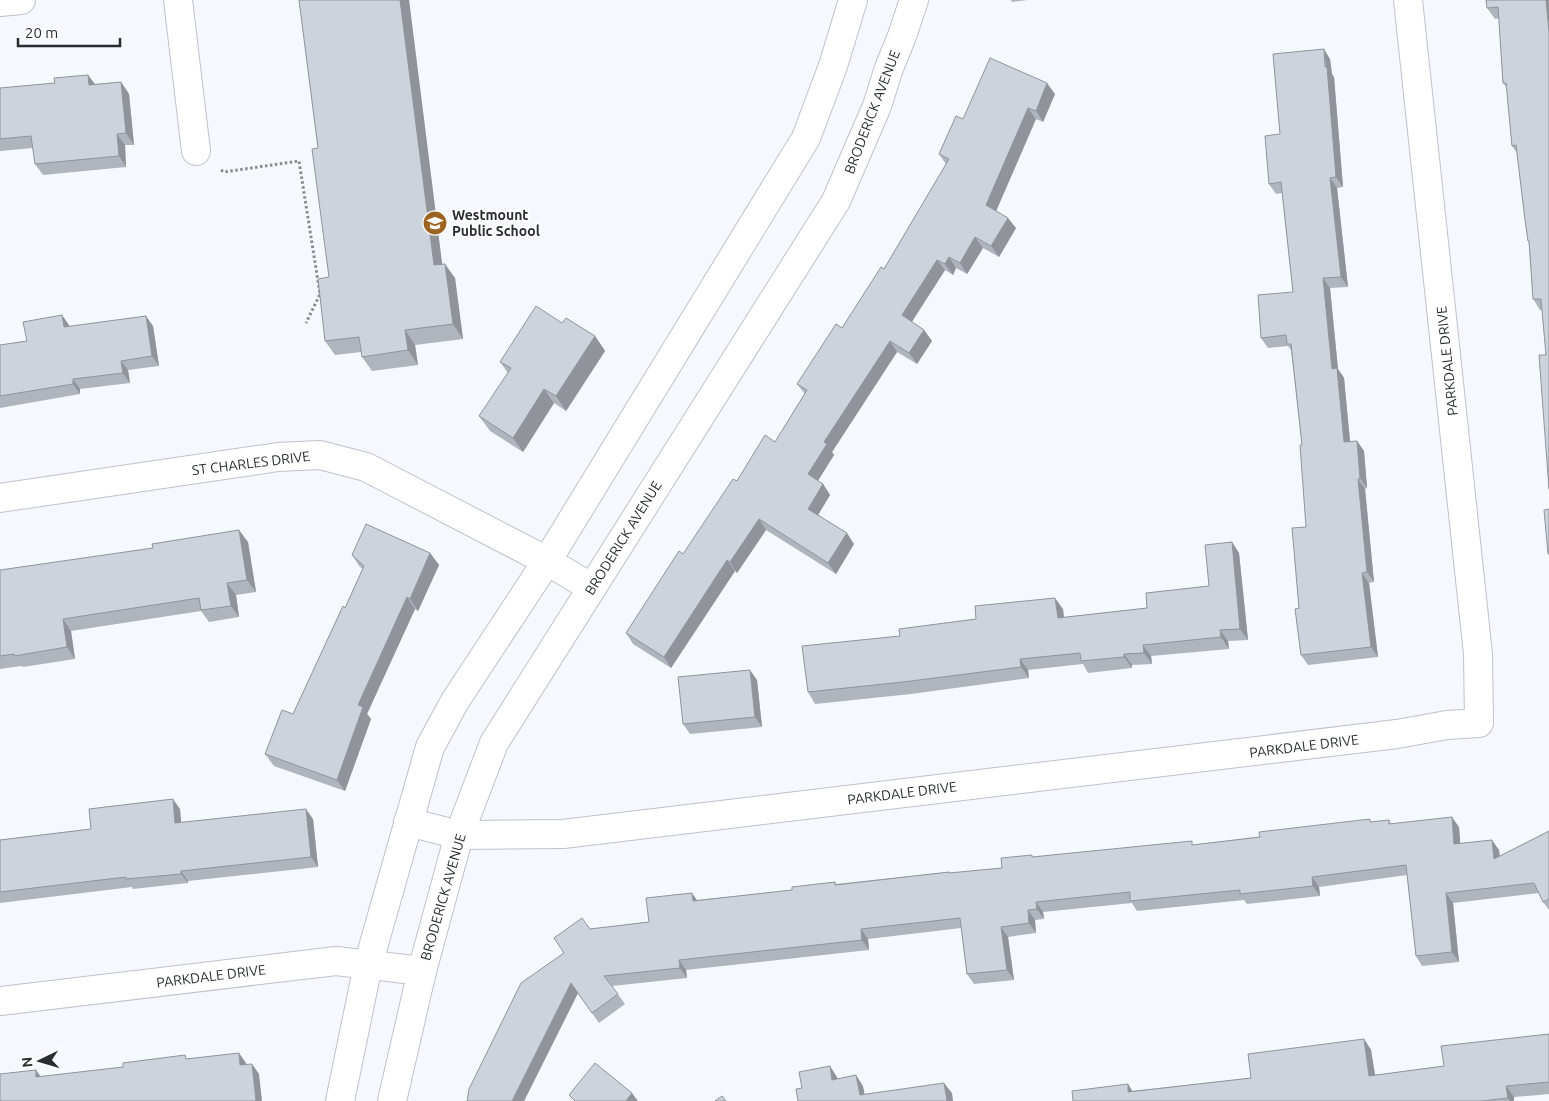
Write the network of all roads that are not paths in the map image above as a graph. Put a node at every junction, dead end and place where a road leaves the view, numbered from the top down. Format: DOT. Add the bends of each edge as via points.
graph roads {
  1 [pos="21,0"];
  2 [pos="178,0"];
  3 [pos="854,0"];
  4 [pos="914,0"];
  5 [pos="1408,0"];
  6 [pos="0,2"];
  7 [pos="196,151"];
  8 [pos="0,498"];
  9 [pos="548,561"];
  10 [pos="592,588"];
  11 [pos="408,822"];
  12 [pos="459,835"];
  13 [pos="368,965"];
  14 [pos="422,971"];
  15 [pos="0,1000"];
  16 [pos="340,1101"];
  17 [pos="392,1101"];
  1 -- 6 [label="street"];
  2 -- 7 [label="street"];
  3 -- 9 [label="street" via="806,138"];
  4 -- 10 [label="street, BRODERICK AVENUE" via="888,68 878,106 836,201"];
  5 -- 12 [label="street, PARKDALE DRIVE" via="1478,654 1479,723 563,834"];
  8 -- 9 [label="street, ST CHARLES DRIVE" via="278,457 320,455 366,467"];
  9 -- 10 [label="street, ST CHARLES DRIVE"];
  9 -- 11 [label="street" via="455,701 434,739"];
  10 -- 12 [label="street, BRODERICK AVENUE" via="494,743"];
  11 -- 12 [label="street, PARKDALE DRIVE"];
  11 -- 13 [label="street"];
  12 -- 14 [label="street, BRODERICK AVENUE"];
  13 -- 14 [label="street, PARKDALE DRIVE"];
  13 -- 15 [label="street, PARKDALE DRIVE" via="336,961"];
  13 -- 16 [label="street"];
  14 -- 17 [label="street, BRODERICK AVENUE"];
}
